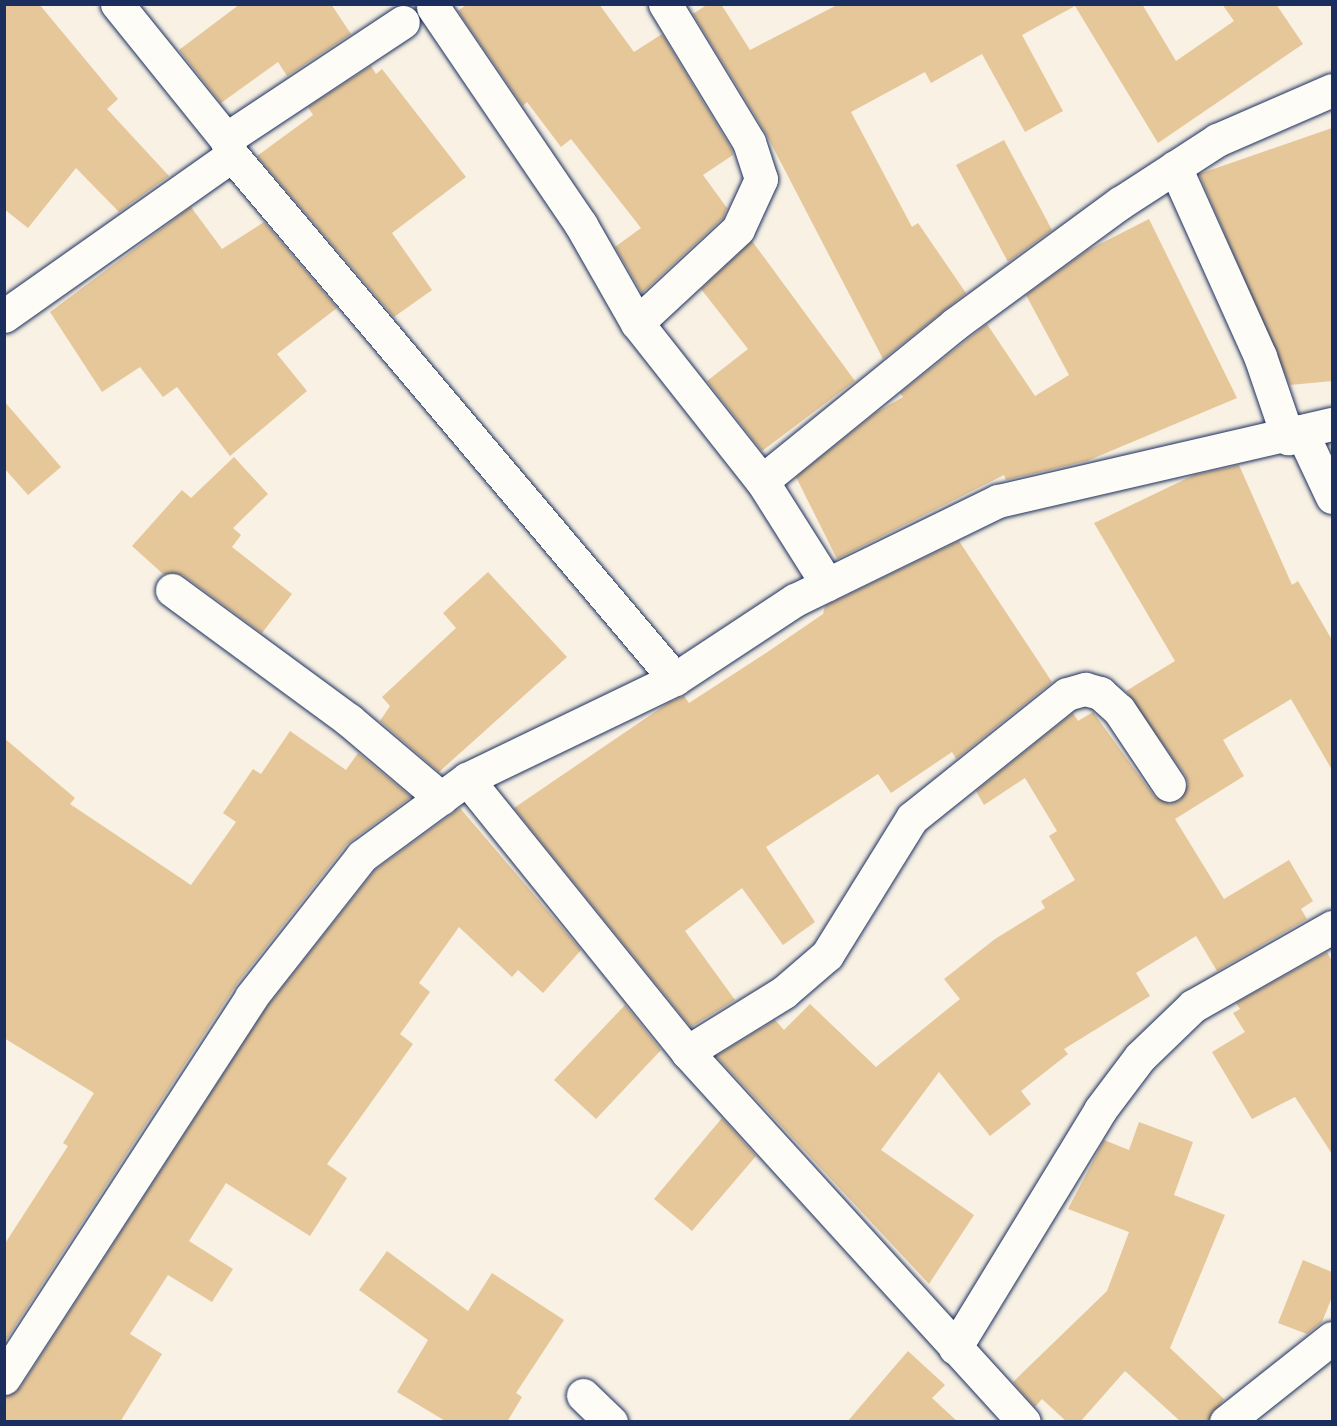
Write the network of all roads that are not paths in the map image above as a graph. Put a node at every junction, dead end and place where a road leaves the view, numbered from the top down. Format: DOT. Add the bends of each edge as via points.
graph roads {
  1 [pos="117,4"];
  2 [pos="665,4"];
  3 [pos="435,6"];
  4 [pos="400,13"];
  5 [pos="1332,90"];
  6 [pos="229,147"];
  7 [pos="1175,167"];
  8 [pos="4,316"];
  9 [pos="637,323"];
  10 [pos="1332,424"];
  11 [pos="1294,434"];
  12 [pos="762,481"];
  13 [pos="1332,497"];
  14 [pos="827,584"];
  15 [pos="172,590"];
  16 [pos="675,679"];
  17 [pos="467,779"];
  18 [pos="1169,785"];
  19 [pos="441,798"];
  20 [pos="1332,927"];
  21 [pos="687,1052"];
  22 [pos="1332,1338"];
  23 [pos="955,1348"];
  24 [pos="4,1378"];
  25 [pos="583,1395"];
  26 [pos="611,1422"];
  27 [pos="1024,1422"];
  28 [pos="1226,1422"];
  1 -- 6 [label="street"];
  2 -- 9 [label="street" via="749,142 761,179 738,229"];
  3 -- 4 [label="street"];
  3 -- 9 [label="street" via="581,225"];
  4 -- 6 [label="street"];
  5 -- 7 [label="street" via="1217,140"];
  6 -- 8 [label="street"];
  6 -- 16 [label="street"];
  7 -- 11 [label="street"];
  7 -- 12 [label="street" via="955,324"];
  9 -- 12 [label="street"];
  10 -- 11 [label="street"];
  11 -- 13 [label="street"];
  11 -- 14 [label="street" via="1134,466 998,501"];
  12 -- 14 [label="street"];
  14 -- 16 [label="street"];
  15 -- 19 [label="street" via="349,720"];
  16 -- 17 [label="street"];
  17 -- 19 [label="street"];
  17 -- 21 [label="street"];
  18 -- 21 [label="street" via="1119,710 1100,693 1085,689 1067,694 912,818 827,955 784,992"];
  19 -- 24 [label="street" via="362,856 251,997"];
  20 -- 23 [label="street" via="1193,1006 1140,1057 1100,1110"];
  21 -- 23 [label="street"];
  22 -- 28 [label="street"];
  23 -- 27 [label="street"];
  25 -- 26 [label="street"];
}
